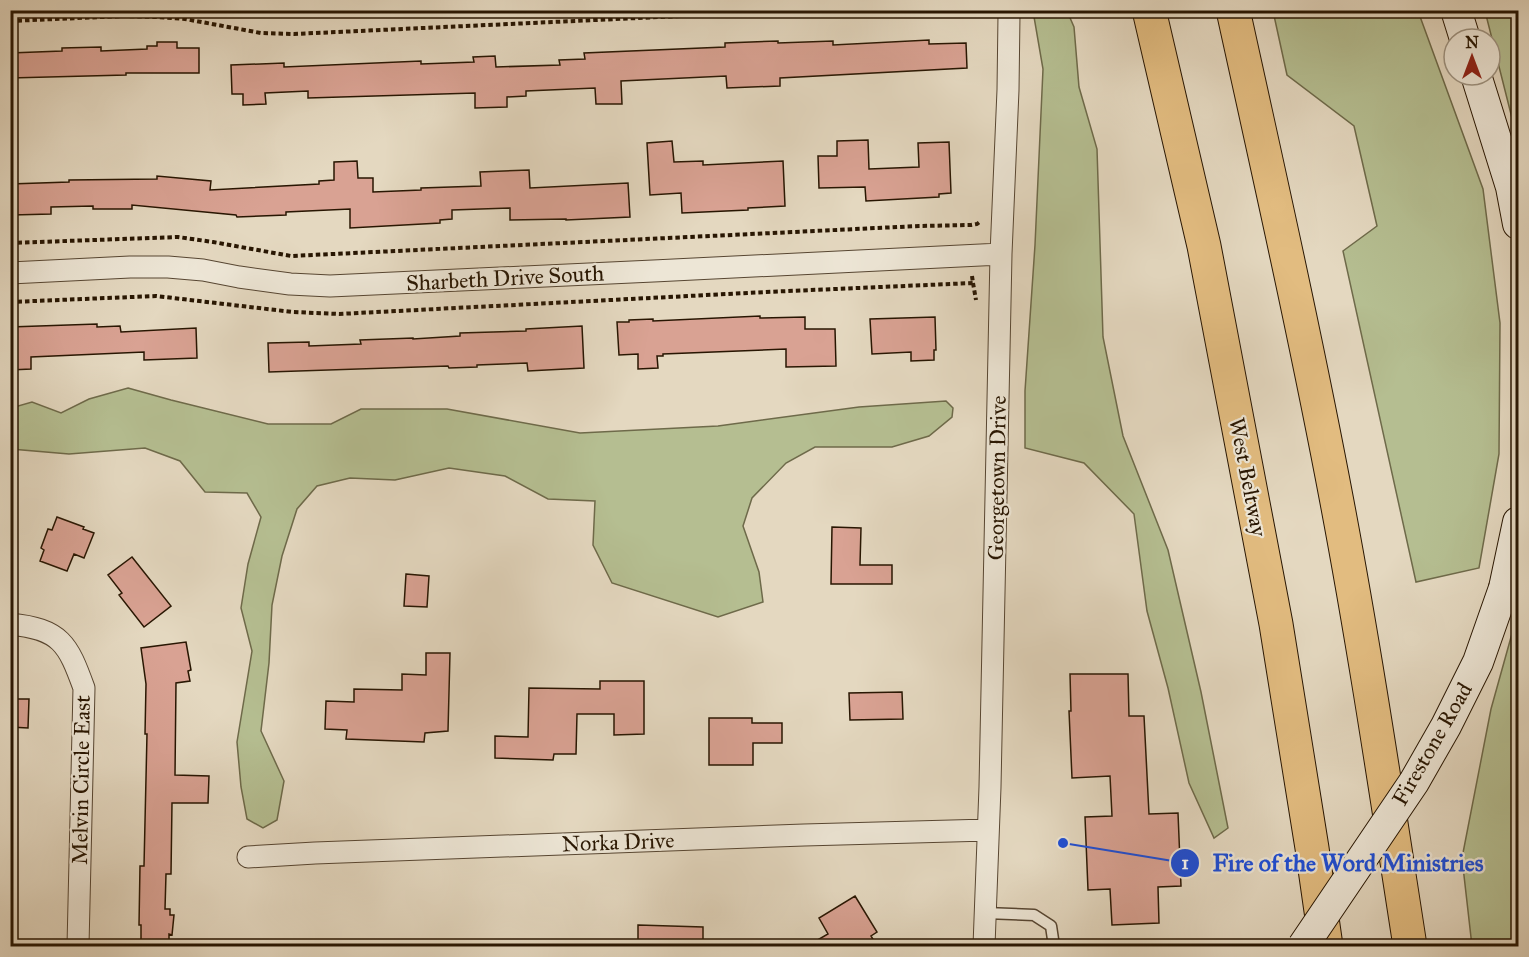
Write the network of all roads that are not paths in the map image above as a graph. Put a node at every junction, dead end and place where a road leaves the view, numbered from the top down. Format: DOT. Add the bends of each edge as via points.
graph roads {
  1 [pos="1007,10"];
  2 [pos="1149,10"];
  3 [pos="1233,10"];
  4 [pos="1456,10"];
  5 [pos="1461,27"];
  6 [pos="1480,87"];
  7 [pos="1518,224"];
  8 [pos="1001,254"];
  9 [pos="10,273"];
  10 [pos="1518,522"];
  11 [pos="10,624"];
  12 [pos="988,830"];
  13 [pos="248,857"];
  14 [pos="985,913"];
  15 [pos="78,946"];
  16 [pos="984,946"];
  17 [pos="1054,946"];
  18 [pos="1303,946"];
  19 [pos="1326,946"];
  20 [pos="1410,946"];
  1 -- 8 [label="street, Georgetown Drive"];
  2 -- 19 [label="highway, West Beltway" via="1204,246 1274,612"];
  3 -- 20 [label="highway" via="1337,503"];
  4 -- 5 [label="street"];
  6 -- 7 [label="street" via="1511,187"];
  8 -- 9 [label="street, Sharbeth Drive South" via="330,286 290,285 168,267"];
  8 -- 12 [label="street, Georgetown Drive"];
  10 -- 18 [label="street, Firestone Road, bridge" via="1504,588 1478,662 1446,726 1414,782"];
  11 -- 15 [label="street, Melvin Circle East" via="55,636 74,660 84,688"];
  12 -- 13 [label="street, Norka Drive"];
  12 -- 14 [label="street, Georgetown Drive"];
  14 -- 16 [label="street, Georgetown Drive"];
  14 -- 17 [label="lane" via="1034,915 1051,926"];
}
